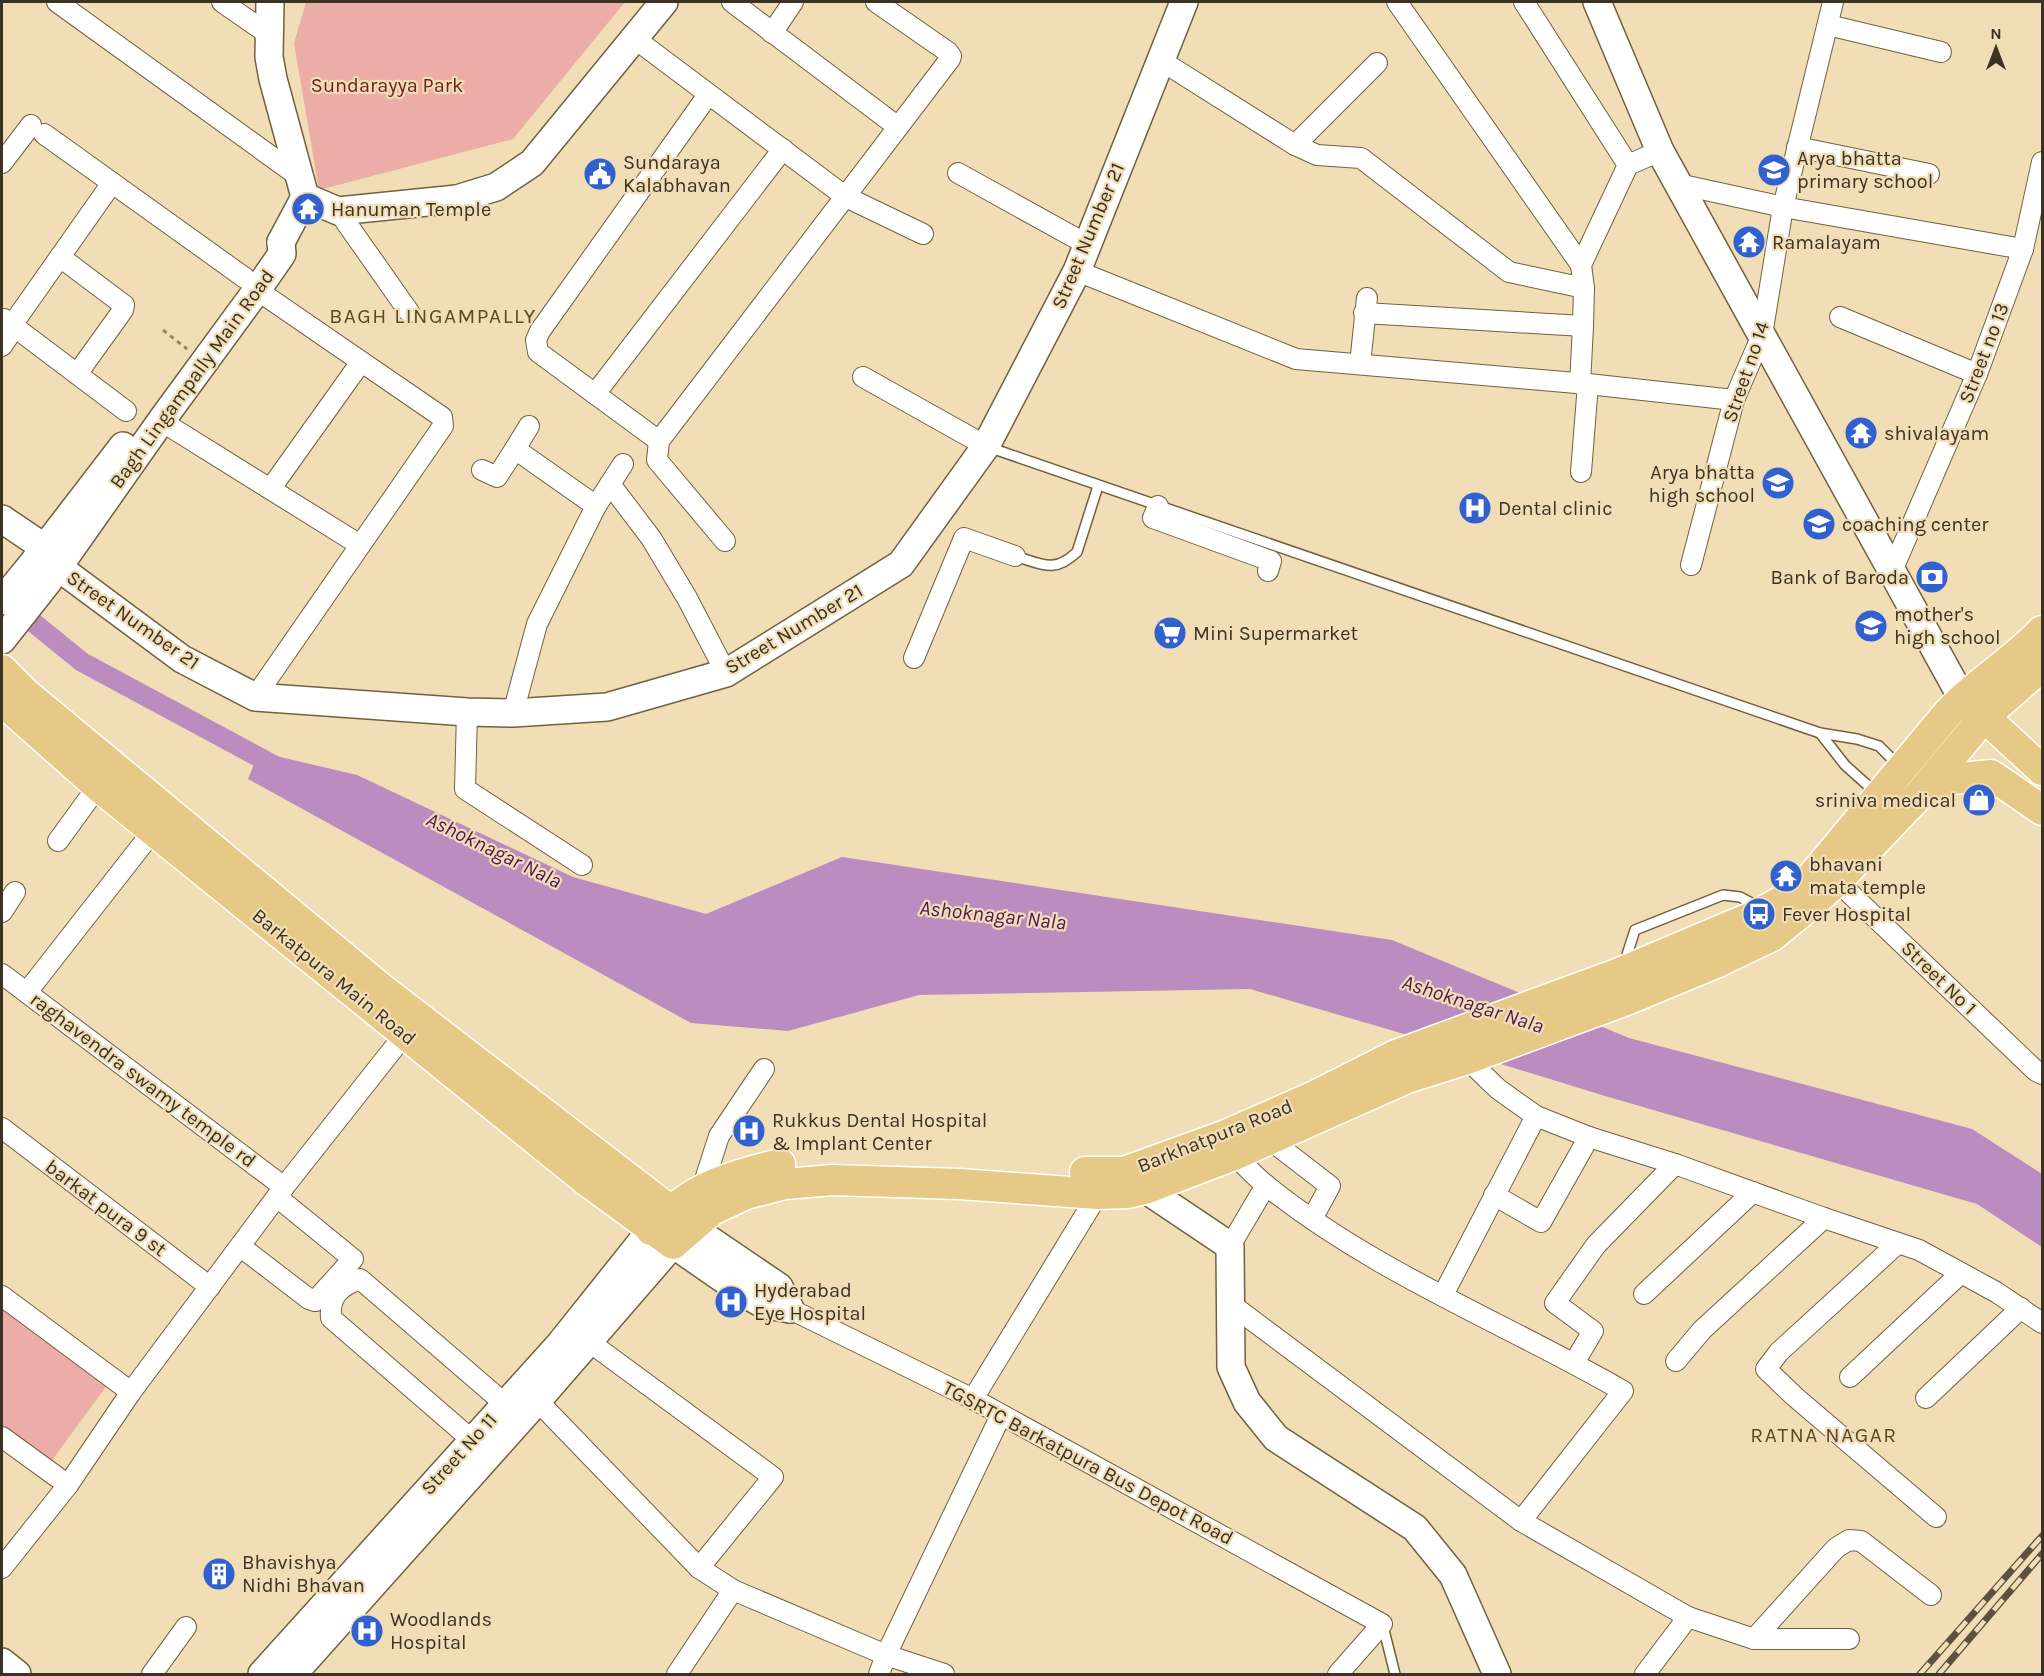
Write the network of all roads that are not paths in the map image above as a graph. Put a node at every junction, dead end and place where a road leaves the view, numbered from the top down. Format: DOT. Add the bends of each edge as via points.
graph roads {
  1 [pos="57,2"];
  2 [pos="222,2"];
  3 [pos="270,2"];
  4 [pos="664,2"];
  5 [pos="732,2"];
  6 [pos="794,2"];
  7 [pos="876,2"];
  8 [pos="1184,2"];
  9 [pos="1397,2"];
  10 [pos="1524,2"];
  11 [pos="1597,2"];
  12 [pos="1833,2"];
  13 [pos="899,8"];
  14 [pos="1828,25"];
  15 [pos="772,33"];
  16 [pos="268,34"];
  17 [pos="634,38"];
  18 [pos="1941,52"];
  19 [pos="1160,60"];
  20 [pos="1377,63"];
  21 [pos="708,95"];
  22 [pos="898,127"];
  23 [pos="1295,145"];
  24 [pos="1797,147"];
  25 [pos="783,148"];
  26 [pos="1660,151"];
  27 [pos="2043,162"];
  28 [pos="2,163"];
  29 [pos="1628,165"];
  30 [pos="958,173"];
  31 [pos="1929,174"];
  32 [pos="112,183"];
  33 [pos="1678,184"];
  34 [pos="303,188"];
  35 [pos="846,197"];
  36 [pos="1783,207"];
  37 [pos="338,211"];
  38 [pos="923,234"];
  39 [pos="1088,245"];
  40 [pos="2023,249"];
  41 [pos="60,257"];
  42 [pos="1581,265"];
  43 [pos="1077,271"];
  44 [pos="251,284"];
  45 [pos="1584,288"];
  46 [pos="409,312"];
  47 [pos="1840,317"];
  48 [pos="1583,326"];
  49 [pos="6,331"];
  50 [pos="1762,336"];
  51 [pos="362,362"];
  52 [pos="1360,364"];
  53 [pos="77,374"];
  54 [pos="1977,374"];
  55 [pos="863,377"];
  56 [pos="1584,384"];
  57 [pos="595,394"];
  58 [pos="1734,400"];
  59 [pos="126,411"];
  60 [pos="160,421"];
  61 [pos="529,426"];
  62 [pos="659,441"];
  63 [pos="986,446"];
  64 [pos="515,449"];
  65 [pos="623,464"];
  66 [pos="482,470"];
  67 [pos="1581,472"];
  68 [pos="610,484"];
  69 [pos="1098,486"];
  70 [pos="271,488"];
  71 [pos="596,506"];
  72 [pos="1156,512"];
  73 [pos="2,519"];
  74 [pos="725,541"];
  75 [pos="360,545"];
  76 [pos="1015,556"];
  77 [pos="46,565"];
  78 [pos="1691,565"];
  79 [pos="1268,571"];
  80 [pos="1892,571"];
  81 [pos="2,601"];
  82 [pos="2043,631"];
  83 [pos="2,640"];
  84 [pos="914,658"];
  85 [pos="2043,666"];
  86 [pos="2,670"];
  87 [pos="726,673"];
  88 [pos="255,697"];
  89 [pos="2,700"];
  90 [pos="1973,707"];
  91 [pos="467,712"];
  92 [pos="513,712"];
  93 [pos="1820,733"];
  94 [pos="1902,769"];
  95 [pos="2043,770"];
  96 [pos="98,786"];
  97 [pos="1920,794"];
  98 [pos="1880,796"];
  99 [pos="2043,810"];
  100 [pos="153,831"];
  101 [pos="58,840"];
  102 [pos="582,865"];
  103 [pos="1837,881"];
  104 [pos="15,892"];
  105 [pos="2,912"];
  106 [pos="2,974"];
  107 [pos="1622,982"];
  108 [pos="27,992"];
  109 [pos="405,1034"];
  110 [pos="1467,1059"];
  111 [pos="1402,1067"];
  112 [pos="764,1069"];
  113 [pos="2043,1074"];
  114 [pos="1365,1084"];
  115 [pos="1536,1116"];
  116 [pos="2,1128"];
  117 [pos="1589,1137"];
  118 [pos="1269,1139"];
  119 [pos="1234,1155"];
  120 [pos="1675,1164"];
  121 [pos="1266,1185"];
  122 [pos="702,1189"];
  123 [pos="1145,1189"];
  124 [pos="280,1192"];
  125 [pos="1754,1192"];
  126 [pos="1098,1194"];
  127 [pos="1494,1195"];
  128 [pos="1824,1218"];
  129 [pos="1312,1219"];
  130 [pos="671,1228"];
  131 [pos="1897,1244"];
  132 [pos="1230,1246"];
  133 [pos="241,1247"];
  134 [pos="1960,1274"];
  135 [pos="210,1287"];
  136 [pos="1644,1294"];
  137 [pos="1443,1295"];
  138 [pos="2,1296"];
  139 [pos="1232,1305"];
  140 [pos="2021,1308"];
  141 [pos="790,1309"];
  142 [pos="2043,1323"];
  143 [pos="588,1341"];
  144 [pos="1676,1361"];
  145 [pos="1574,1363"];
  146 [pos="1851,1377"];
  147 [pos="131,1392"];
  148 [pos="521,1396"];
  149 [pos="1926,1398"];
  150 [pos="973,1399"];
  151 [pos="1001,1415"];
  152 [pos="2,1437"];
  153 [pos="472,1440"];
  154 [pos="68,1485"];
  155 [pos="1936,1517"];
  156 [pos="1521,1521"];
  157 [pos="2,1568"];
  158 [pos="699,1568"];
  159 [pos="733,1590"];
  160 [pos="1931,1595"];
  161 [pos="1688,1617"];
  162 [pos="1382,1624"];
  163 [pos="186,1627"];
  164 [pos="1754,1639"];
  165 [pos="1849,1640"];
  166 [pos="886,1655"];
  167 [pos="2,1662"];
  168 [pos="16,1674"];
  169 [pos="152,1674"];
  170 [pos="262,1674"];
  171 [pos="293,1674"];
  172 [pos="677,1674"];
  173 [pos="879,1674"];
  174 [pos="944,1674"];
  175 [pos="1338,1674"];
  176 [pos="1395,1674"];
  177 [pos="1497,1674"];
  178 [pos="1645,1674"];
  1 -- 34 [label="street"];
  2 -- 16 [label="street"];
  3 -- 16 [label="street"];
  4 -- 17 [label="street"];
  5 -- 15 [label="street"];
  6 -- 15 [label="street"];
  7 -- 13 [label="street"];
  8 -- 19 [label="street, Street Number 21"];
  9 -- 42 [label="street"];
  10 -- 29 [label="street"];
  11 -- 26 [label="street"];
  12 -- 14 [label="street, Street no 14"];
  13 -- 22 [label="street" via="951,56"];
  14 -- 18 [label="street"];
  14 -- 24 [label="street, Street no 14"];
  15 -- 22 [label="street"];
  16 -- 34 [label="street" via="273,79"];
  17 -- 21 [label="street"];
  17 -- 37 [label="street" via="532,163 496,187 457,199"];
  19 -- 23 [label="street"];
  19 -- 39 [label="street, Street Number 21"];
  20 -- 23 [label="street"];
  21 -- 25 [label="street"];
  21 -- 57 [label="street" via="536,340 538,352"];
  22 -- 35 [label="street"];
  23 -- 45 [label="street" via="1317,155 1361,158 1509,272"];
  24 -- 31 [label="street"];
  24 -- 36 [label="street, Street no 14"];
  25 -- 35 [label="street"];
  25 -- 57 [label="street"];
  26 -- 29 [label="street"];
  26 -- 33 [label="street"];
  27 -- 40 [label="street, Street no 13"];
  28 -- 32 [label="street" via="37,129"];
  29 -- 42 [label="street"];
  30 -- 39 [label="street"];
  32 -- 41 [label="street"];
  32 -- 44 [label="street"];
  33 -- 36 [label="street"];
  33 -- 50 [label="street"];
  34 -- 37 [label="street"];
  34 -- 44 [label="street, Bagh Lingampally Main Road" via="281,242 270,245"];
  35 -- 38 [label="street"];
  35 -- 62 [label="street"];
  36 -- 40 [label="street"];
  36 -- 50 [label="street, Street no 14"];
  37 -- 46 [label="street"];
  39 -- 43 [label="street, Street Number 21"];
  40 -- 54 [label="street, Street no 13"];
  41 -- 49 [label="street"];
  41 -- 53 [label="street" via="124,305"];
  42 -- 45 [label="street"];
  43 -- 52 [label="street" via="1296,359"];
  43 -- 63 [label="street, Street Number 21"];
  44 -- 51 [label="street"];
  44 -- 60 [label="street, Bagh Lingampally Main Road"];
  44 -- 77 [label="street, Bagh Lingampally Main Road" via="192,353"];
  45 -- 48 [label="street"];
  47 -- 54 [label="street"];
  48 -- 52 [label="street" via="1365,305"];
  48 -- 56 [label="street"];
  49 -- 53 [label="street"];
  50 -- 58 [label="street, Street no 14"];
  50 -- 80 [label="street"];
  51 -- 70 [label="street"];
  51 -- 75 [label="street" via="440,415 443,426"];
  52 -- 56 [label="street"];
  53 -- 59 [label="street"];
  54 -- 80 [label="street, Street no 13"];
  55 -- 63 [label="street"];
  56 -- 58 [label="street"];
  56 -- 67 [label="street"];
  57 -- 62 [label="street"];
  58 -- 78 [label="street, Street no 14"];
  60 -- 70 [label="street"];
  60 -- 77 [label="street, Bagh Lingampally Main Road"];
  61 -- 64 [label="street"];
  62 -- 74 [label="street" via="657,460"];
  63 -- 69 [label="lane"];
  63 -- 87 [label="street, Street Number 21" via="901,564"];
  64 -- 66 [label="street" via="497,477"];
  64 -- 71 [label="street"];
  65 -- 68 [label="street"];
  68 -- 71 [label="street"];
  68 -- 87 [label="street" via="651,538"];
  69 -- 72 [label="lane"];
  69 -- 76 [label="lane" via="1077,552 1070,559 1060,566 1049,566"];
  70 -- 75 [label="street"];
  71 -- 92 [label="street" via="537,624"];
  72 -- 79 [label="street" via="1271,561"];
  72 -- 93 [label="lane"];
  73 -- 77 [label="street, Street Number 21"];
  75 -- 88 [label="street"];
  76 -- 84 [label="street" via="964,538"];
  77 -- 81 [label="street"];
  77 -- 83 [label="street"];
  77 -- 88 [label="street, Street Number 21" via="182,659"];
  80 -- 90 [label="street"];
  82 -- 90 [label="main road"];
  85 -- 90 [label="main road"];
  86 -- 130 [label="main road" via="383,990 633,1184"];
  87 -- 92 [label="street, Street Number 21" via="607,707"];
  88 -- 91 [label="street, Street Number 21"];
  89 -- 96 [label="main road, Barkatpura Main Road"];
  90 -- 94 [label="main road"];
  90 -- 95 [label="main road"];
  90 -- 97 [label="main road"];
  91 -- 92 [label="street, Street Number 21"];
  91 -- 102 [label="street" via="465,789"];
  93 -- 94 [label="lane" via="1857,738 1879,746"];
  93 -- 98 [label="lane" via="1845,765"];
  94 -- 98 [label="main road"];
  96 -- 100 [label="main road, Barkatpura Main Road"];
  96 -- 101 [label="street"];
  97 -- 99 [label="main road" via="1951,779 1991,775"];
  97 -- 103 [label="main road"];
  98 -- 107 [label="main road" via="1800,891"];
  100 -- 108 [label="street"];
  100 -- 109 [label="main road, Barkatpura Main Road"];
  103 -- 107 [label="main road" via="1772,936 1718,962"];
  103 -- 113 [label="street, Street No 1"];
  104 -- 105 [label="street"];
  106 -- 108 [label="street, raghavendra swamy temple rd"];
  107 -- 110 [label="main road"];
  107 -- 111 [label="main road"];
  108 -- 124 [label="street, raghavendra swamy temple rd"];
  109 -- 124 [label="street"];
  109 -- 130 [label="main road, Barkatpura Main Road" via="587,1181"];
  110 -- 111 [label="main road"];
  110 -- 115 [label="street" via="1498,1089"];
  111 -- 114 [label="main road"];
  112 -- 122 [label="street" via="719,1136"];
  114 -- 118 [label="main road, Barkhatpura Road"];
  114 -- 122 [label="main road, Barkhatpura Road" via="1124,1172 832,1160 782,1164 739,1174"];
  115 -- 117 [label="street"];
  115 -- 127 [label="street"];
  116 -- 135 [label="street, barkat pura 9 st"];
  117 -- 120 [label="street"];
  117 -- 127 [label="street" via="1541,1222"];
  118 -- 119 [label="main road, Barkhatpura Road"];
  118 -- 129 [label="street" via="1330,1186"];
  119 -- 121 [label="street"];
  119 -- 123 [label="main road, Barkhatpura Road"];
  120 -- 125 [label="street"];
  120 -- 145 [label="street" via="1596,1245 1555,1303 1593,1331"];
  121 -- 129 [label="street"];
  121 -- 132 [label="street"];
  122 -- 130 [label="main road, Barkhatpura Road"];
  123 -- 126 [label="main road, Barkhatpura Road"];
  123 -- 132 [label="street"];
  124 -- 133 [label="street"];
  124 -- 133 [label="street, raghavendra swamy temple rd" via="352,1259 315,1301"];
  125 -- 128 [label="street"];
  125 -- 136 [label="street"];
  126 -- 130 [label="main road, Barkhatpura Road" via="959,1184 821,1181 786,1184 746,1194"];
  126 -- 150 [label="street"];
  127 -- 137 [label="street"];
  128 -- 131 [label="street"];
  128 -- 144 [label="street" via="1702,1330"];
  129 -- 137 [label="street"];
  130 -- 141 [label="street, TGSRTC Barkatpura Bus Depot Road" via="779,1287"];
  130 -- 143 [label="street"];
  130 -- 148 [label="street, Street No 11" via="560,1344"];
  131 -- 134 [label="street" via="1919,1250"];
  131 -- 155 [label="street" via="1766,1369"];
  132 -- 139 [label="street"];
  133 -- 135 [label="street"];
  134 -- 140 [label="street"];
  134 -- 146 [label="street"];
  135 -- 147 [label="street"];
  137 -- 145 [label="street"];
  138 -- 147 [label="street"];
  139 -- 156 [label="street"];
  139 -- 177 [label="street" via="1232,1367 1247,1402 1276,1438 1415,1528 1453,1575"];
  140 -- 142 [label="street"];
  140 -- 149 [label="street"];
  141 -- 150 [label="street, TGSRTC Barkatpura Bus Depot Road"];
  143 -- 148 [label="street"];
  143 -- 158 [label="street" via="773,1477"];
  145 -- 156 [label="street" via="1623,1391"];
  147 -- 154 [label="street"];
  148 -- 153 [label="street, Street No 11"];
  148 -- 153 [label="street" via="360,1279 345,1284 334,1295 331,1318"];
  148 -- 158 [label="street"];
  148 -- 171 [label="street"];
  150 -- 151 [label="street, TGSRTC Barkatpura Bus Depot Road"];
  151 -- 162 [label="street, TGSRTC Barkatpura Bus Depot Road"];
  151 -- 166 [label="street"];
  152 -- 154 [label="street"];
  153 -- 170 [label="street, Street No 11"];
  154 -- 157 [label="street"];
  156 -- 161 [label="street"];
  158 -- 159 [label="street"];
  159 -- 166 [label="street"];
  159 -- 172 [label="street"];
  160 -- 164 [label="street" via="1861,1541 1849,1540 1836,1548"];
  161 -- 164 [label="street"];
  161 -- 178 [label="street"];
  162 -- 175 [label="street"];
  162 -- 176 [label="lane"];
  163 -- 169 [label="street"];
  164 -- 165 [label="street"];
  166 -- 173 [label="street"];
  166 -- 174 [label="street"];
  167 -- 168 [label="street"];
}
